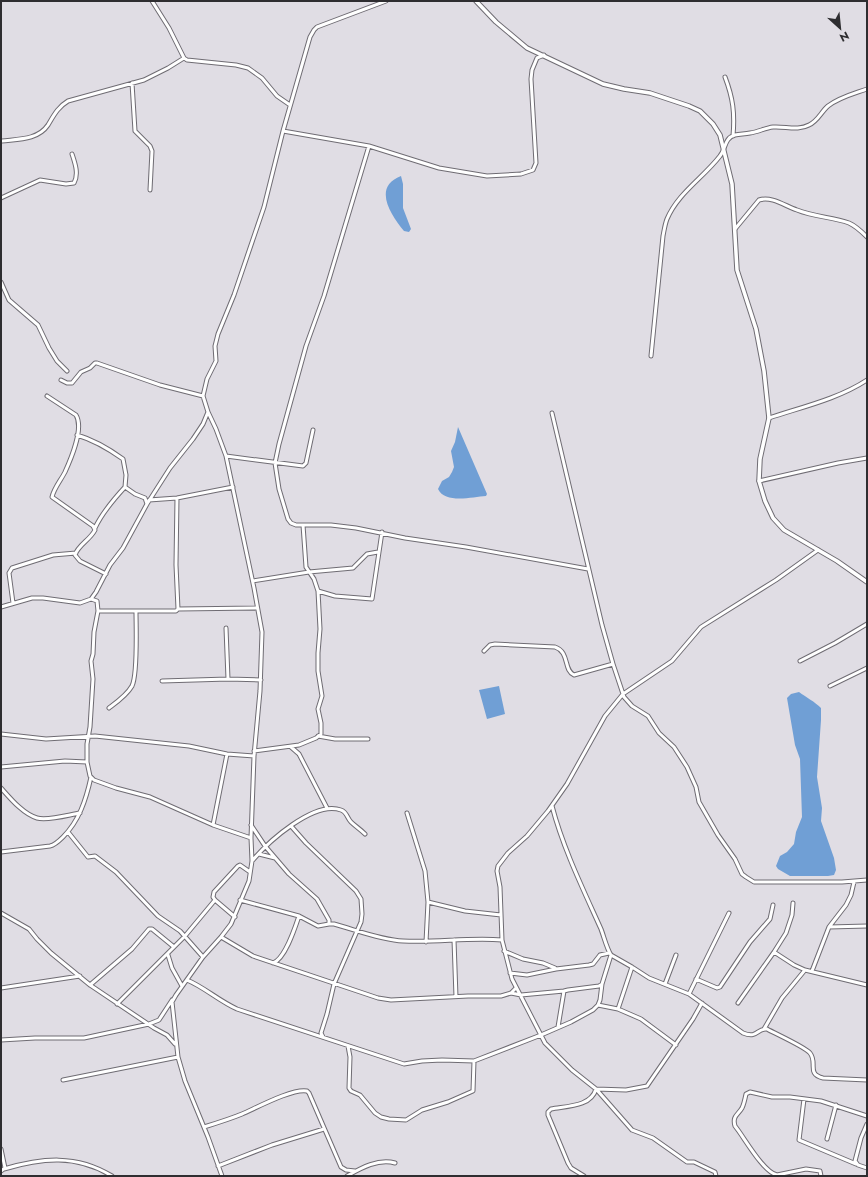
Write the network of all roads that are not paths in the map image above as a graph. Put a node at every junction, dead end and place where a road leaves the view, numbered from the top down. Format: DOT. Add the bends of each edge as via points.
graph roads {
  1 [pos="152,1"];
  2 [pos="386,1"];
  3 [pos="476,1"];
  4 [pos="544,55"];
  5 [pos="184,58"];
  6 [pos="725,77"];
  7 [pos="132,83"];
  8 [pos="867,89"];
  9 [pos="290,105"];
  10 [pos="282,131"];
  11 [pos="733,136"];
  12 [pos="2,141"];
  13 [pos="368,146"];
  14 [pos="725,151"];
  15 [pos="72,154"];
  16 [pos="150,190"];
  17 [pos="1,198"];
  18 [pos="735,229"];
  19 [pos="867,237"];
  20 [pos="1,282"];
  21 [pos="651,356"];
  22 [pos="67,371"];
  23 [pos="61,380"];
  24 [pos="867,380"];
  25 [pos="47,396"];
  26 [pos="203,396"];
  27 [pos="208,412"];
  28 [pos="552,413"];
  29 [pos="769,418"];
  30 [pos="313,430"];
  31 [pos="77,435"];
  32 [pos="226,456"];
  33 [pos="867,458"];
  34 [pos="275,463"];
  35 [pos="760,481"];
  36 [pos="125,487"];
  37 [pos="232,488"];
  38 [pos="177,498"];
  39 [pos="148,502"];
  40 [pos="303,525"];
  41 [pos="95,528"];
  42 [pos="382,532"];
  43 [pos="818,550"];
  44 [pos="378,552"];
  45 [pos="76,553"];
  46 [pos="588,570"];
  47 [pos="308,572"];
  48 [pos="106,574"];
  49 [pos="253,581"];
  50 [pos="867,582"];
  51 [pos="318,591"];
  52 [pos="91,598"];
  53 [pos="13,603"];
  54 [pos="1,607"];
  55 [pos="257,608"];
  56 [pos="178,610"];
  57 [pos="98,611"];
  58 [pos="136,611"];
  59 [pos="867,624"];
  60 [pos="226,628"];
  61 [pos="484,651"];
  62 [pos="800,661"];
  63 [pos="613,664"];
  64 [pos="867,668"];
  65 [pos="228,679"];
  66 [pos="162,680"];
  67 [pos="261,680"];
  68 [pos="830,686"];
  69 [pos="623,694"];
  70 [pos="109,708"];
  71 [pos="1,734"];
  72 [pos="89,736"];
  73 [pos="318,736"];
  74 [pos="368,739"];
  75 [pos="291,747"];
  76 [pos="254,751"];
  77 [pos="227,754"];
  78 [pos="254,756"];
  79 [pos="87,762"];
  80 [pos="1,767"];
  81 [pos="91,777"];
  82 [pos="1,788"];
  83 [pos="552,806"];
  84 [pos="327,808"];
  85 [pos="80,813"];
  86 [pos="407,813"];
  87 [pos="212,825"];
  88 [pos="251,826"];
  89 [pos="291,826"];
  90 [pos="68,832"];
  91 [pos="364,834"];
  92 [pos="251,838"];
  93 [pos="265,846"];
  94 [pos="1,852"];
  95 [pos="259,854"];
  96 [pos="275,858"];
  97 [pos="252,861"];
  98 [pos="250,872"];
  99 [pos="867,880"];
  100 [pos="854,882"];
  101 [pos="214,900"];
  102 [pos="240,900"];
  103 [pos="428,902"];
  104 [pos="793,903"];
  105 [pos="773,905"];
  106 [pos="1,913"];
  107 [pos="729,913"];
  108 [pos="501,915"];
  109 [pos="299,916"];
  110 [pos="235,917"];
  111 [pos="329,924"];
  112 [pos="867,926"];
  113 [pos="829,927"];
  114 [pos="358,930"];
  115 [pos="185,936"];
  116 [pos="221,937"];
  117 [pos="454,940"];
  118 [pos="502,940"];
  119 [pos="426,942"];
  120 [pos="174,947"];
  121 [pos="504,951"];
  122 [pos="774,952"];
  123 [pos="610,954"];
  124 [pos="168,955"];
  125 [pos="676,955"];
  126 [pos="203,957"];
  127 [pos="273,963"];
  128 [pos="632,967"];
  129 [pos="556,969"];
  130 [pos="804,970"];
  131 [pos="812,972"];
  132 [pos="510,973"];
  133 [pos="80,976"];
  134 [pos="696,979"];
  135 [pos="187,980"];
  136 [pos="334,984"];
  137 [pos="602,984"];
  138 [pos="665,984"];
  139 [pos="90,985"];
  140 [pos="867,985"];
  141 [pos="182,986"];
  142 [pos="1,988"];
  143 [pos="516,988"];
  144 [pos="564,992"];
  145 [pos="511,993"];
  146 [pos="689,994"];
  147 [pos="521,995"];
  148 [pos="456,997"];
  149 [pos="173,998"];
  150 [pos="702,1003"];
  151 [pos="738,1003"];
  152 [pos="117,1004"];
  153 [pos="598,1006"];
  154 [pos="618,1009"];
  155 [pos="149,1024"];
  156 [pos="558,1027"];
  157 [pos="764,1028"];
  158 [pos="541,1036"];
  159 [pos="323,1037"];
  160 [pos="1,1040"];
  161 [pos="176,1044"];
  162 [pos="676,1045"];
  163 [pos="348,1046"];
  164 [pos="178,1057"];
  165 [pos="474,1061"];
  166 [pos="64,1080"];
  167 [pos="867,1080"];
  168 [pos="596,1089"];
  169 [pos="804,1099"];
  170 [pos="836,1105"];
  171 [pos="867,1116"];
  172 [pos="867,1124"];
  173 [pos="204,1127"];
  174 [pos="324,1129"];
  175 [pos="827,1139"];
  176 [pos="1,1149"];
  177 [pos="395,1163"];
  178 [pos="856,1164"];
  179 [pos="218,1166"];
  180 [pos="867,1168"];
  181 [pos="3,1170"];
  182 [pos="355,1171"];
  183 [pos="112,1176"];
  184 [pos="222,1176"];
  185 [pos="347,1176"];
  186 [pos="584,1176"];
  187 [pos="716,1176"];
  188 [pos="821,1176"];
  1 -- 5 [label="street"];
  2 -- 9 [label="street" via="314,30"];
  3 -- 4 [label="street" via="513,37 527,48"];
  4 -- 13 [label="street" via="537,58 531,80 536,163 533,170 522,174 487,176 439,168"];
  4 -- 14 [label="street" via="603,84 650,93 700,112 707,117 720,135"];
  5 -- 7 [label="street" via="160,73"];
  5 -- 9 [label="street" via="248,68"];
  6 -- 11 [label="street" via="734,111"];
  7 -- 12 [label="street" via="68,101 59,108 44,130 28,138"];
  7 -- 16 [label="street" via="135,131 152,150"];
  8 -- 11 [label="street" via="836,101 810,125 802,128 765,128"];
  9 -- 10 [label="street"];
  10 -- 13 [label="street"];
  10 -- 26 [label="street" via="264,207 218,334 215,346 216,361 207,379"];
  11 -- 14 [label="street" via="726,143"];
  13 -- 34 [label="street" via="324,296 306,346"];
  14 -- 18 [label="street" via="732,184"];
  14 -- 21 [label="street" via="688,188 667,219 663,236"];
  15 -- 17 [label="street" via="76,170 74,183 40,180"];
  18 -- 19 [label="street" via="759,200 765,198 799,211 852,224"];
  18 -- 29 [label="street" via="737,270 756,329"];
  20 -- 22 [label="street" via="9,300 38,325 57,361"];
  23 -- 26 [label="street" via="72,383 81,372 97,363 160,385"];
  24 -- 29 [label="street" via="839,394"];
  25 -- 31 [label="street" via="76,415 79,420"];
  26 -- 27 [label="street"];
  27 -- 32 [label="street"];
  27 -- 39 [label="street" via="193,439"];
  28 -- 46 [label="street"];
  29 -- 35 [label="street" via="760,459"];
  30 -- 34 [label="street" via="305,466"];
  31 -- 36 [label="street" via="123,459"];
  31 -- 41 [label="street" via="69,463 52,497"];
  32 -- 34 [label="street"];
  32 -- 37 [label="street"];
  33 -- 35 [label="street"];
  34 -- 40 [label="street" via="288,519 291,523"];
  35 -- 43 [label="street" via="773,518 791,534"];
  36 -- 39 [label="street"];
  36 -- 41 [label="street" via="115,497"];
  37 -- 38 [label="street"];
  37 -- 49 [label="street"];
  38 -- 39 [label="street"];
  38 -- 56 [label="street"];
  39 -- 48 [label="street"];
  40 -- 42 [label="street" via="331,525"];
  40 -- 47 [label="street"];
  41 -- 45 [label="street" via="94,533"];
  42 -- 44 [label="street"];
  42 -- 46 [label="street"];
  43 -- 50 [label="street"];
  43 -- 69 [label="street" via="701,627 672,661"];
  44 -- 47 [label="street" via="367,554 353,568"];
  44 -- 51 [label="street" via="372,599 335,596"];
  45 -- 48 [label="street" via="76,558 80,561"];
  45 -- 53 [label="street" via="53,555 12,568 9,573"];
  46 -- 63 [label="street"];
  47 -- 49 [label="street"];
  47 -- 51 [label="street" via="314,579"];
  48 -- 52 [label="street"];
  49 -- 55 [label="street"];
  51 -- 73 [label="street" via="318,671 322,696 318,709 321,734"];
  52 -- 53 [label="street" via="80,603 32,598"];
  52 -- 57 [label="street" via="97,602"];
  53 -- 54 [label="street"];
  55 -- 56 [label="street"];
  55 -- 67 [label="street" via="262,632"];
  56 -- 58 [label="street"];
  57 -- 58 [label="street"];
  57 -- 72 [label="street" via="91,661 93,679"];
  58 -- 70 [label="street" via="134,681 130,689"];
  59 -- 62 [label="street"];
  60 -- 65 [label="street"];
  61 -- 63 [label="street" via="495,644 555,647 564,654 574,676"];
  63 -- 69 [label="street"];
  64 -- 68 [label="street"];
  65 -- 66 [label="street"];
  65 -- 67 [label="street"];
  67 -- 76 [label="street"];
  69 -- 83 [label="street" via="605,716"];
  69 -- 100 [label="street" via="632,706 648,716 681,758 694,782 699,802 746,878 754,882"];
  71 -- 72 [label="street" via="46,739"];
  72 -- 77 [label="street" via="188,746"];
  72 -- 79 [label="street"];
  73 -- 74 [label="street"];
  73 -- 75 [label="street" via="309,742"];
  75 -- 76 [label="street"];
  75 -- 84 [label="street" via="299,754"];
  76 -- 78 [label="street"];
  77 -- 78 [label="street"];
  77 -- 87 [label="street"];
  78 -- 88 [label="street"];
  79 -- 80 [label="street" via="65,761"];
  79 -- 81 [label="street"];
  81 -- 85 [label="street"];
  81 -- 87 [label="street" via="116,788 150,797"];
  82 -- 85 [label="street" via="23,810 38,818"];
  83 -- 108 [label="street" via="498,866"];
  83 -- 123 [label="street" via="556,823"];
  84 -- 89 [label="street"];
  84 -- 91 [label="street" via="345,812"];
  85 -- 90 [label="street"];
  86 -- 103 [label="street" via="425,871"];
  87 -- 92 [label="street"];
  88 -- 92 [label="street"];
  88 -- 93 [label="street"];
  89 -- 93 [label="street"];
  89 -- 114 [label="street" via="356,891 362,906"];
  90 -- 94 [label="street" via="52,846"];
  90 -- 115 [label="street" via="88,857 95,856 109,866 158,916"];
  92 -- 97 [label="street"];
  93 -- 95 [label="street"];
  93 -- 96 [label="street"];
  95 -- 96 [label="street"];
  95 -- 97 [label="street"];
  96 -- 111 [label="street" via="317,899"];
  97 -- 98 [label="street"];
  98 -- 101 [label="street" via="238,866 214,892"];
  98 -- 102 [label="street" via="249,881"];
  99 -- 100 [label="street"];
  100 -- 113 [label="street" via="846,905"];
  101 -- 110 [label="street"];
  101 -- 115 [label="street"];
  102 -- 109 [label="street"];
  102 -- 110 [label="street"];
  103 -- 108 [label="street" via="465,911"];
  103 -- 119 [label="street"];
  104 -- 122 [label="street" via="790,925"];
  105 -- 134 [label="street" via="770,919 750,942 720,987"];
  106 -- 133 [label="street" via="29,929 51,953"];
  107 -- 134 [label="street"];
  108 -- 118 [label="street"];
  109 -- 111 [label="street" via="318,926"];
  109 -- 127 [label="street" via="282,956"];
  110 -- 116 [label="street"];
  111 -- 114 [label="street"];
  112 -- 113 [label="street"];
  113 -- 131 [label="street"];
  114 -- 119 [label="street" via="391,940"];
  114 -- 136 [label="street"];
  115 -- 120 [label="street"];
  115 -- 126 [label="street"];
  116 -- 126 [label="street"];
  116 -- 127 [label="street" via="253,956"];
  117 -- 118 [label="street"];
  117 -- 119 [label="street"];
  117 -- 148 [label="street"];
  118 -- 121 [label="street"];
  120 -- 124 [label="street"];
  120 -- 139 [label="street" via="149,929 132,949"];
  121 -- 129 [label="street"];
  121 -- 132 [label="street"];
  122 -- 130 [label="street"];
  122 -- 151 [label="street"];
  123 -- 128 [label="street"];
  123 -- 129 [label="street" via="600,955 593,964"];
  123 -- 137 [label="street"];
  124 -- 141 [label="street"];
  124 -- 152 [label="street"];
  125 -- 138 [label="street"];
  126 -- 135 [label="street"];
  127 -- 136 [label="street"];
  128 -- 138 [label="street"];
  128 -- 154 [label="street"];
  129 -- 132 [label="street" via="522,975"];
  130 -- 131 [label="street"];
  130 -- 157 [label="street" via="782,998"];
  131 -- 140 [label="street"];
  132 -- 143 [label="street"];
  133 -- 139 [label="street"];
  133 -- 142 [label="street"];
  134 -- 146 [label="street"];
  135 -- 141 [label="street"];
  135 -- 159 [label="street" via="237,1009"];
  136 -- 148 [label="street" via="391,1000"];
  136 -- 159 [label="street" via="321,1034"];
  137 -- 144 [label="street"];
  137 -- 153 [label="street"];
  138 -- 146 [label="street"];
  139 -- 152 [label="street"];
  141 -- 149 [label="street"];
  143 -- 145 [label="street"];
  143 -- 147 [label="street"];
  144 -- 147 [label="street"];
  144 -- 156 [label="street"];
  145 -- 147 [label="street"];
  145 -- 148 [label="street" via="501,996"];
  146 -- 150 [label="street"];
  147 -- 158 [label="street"];
  149 -- 155 [label="street" via="159,1020"];
  149 -- 161 [label="street"];
  150 -- 157 [label="street" via="743,1033 753,1035"];
  150 -- 162 [label="street"];
  152 -- 155 [label="street"];
  153 -- 154 [label="street"];
  153 -- 156 [label="street"];
  154 -- 162 [label="street" via="641,1019"];
  155 -- 160 [label="street" via="84,1038"];
  155 -- 161 [label="street"];
  156 -- 158 [label="street"];
  157 -- 167 [label="street" via="807,1051 812,1057 813,1071 817,1077"];
  158 -- 165 [label="street"];
  158 -- 168 [label="street" via="554,1053"];
  159 -- 163 [label="street"];
  161 -- 164 [label="street"];
  162 -- 168 [label="street" via="647,1086 626,1090"];
  163 -- 165 [label="street" via="404,1064 442,1060"];
  163 -- 165 [label="street" via="349,1088 360,1095 375,1113 389,1119 406,1120 422,1110 473,1091"];
  164 -- 166 [label="street"];
  164 -- 173 [label="street"];
  168 -- 186 [label="street" via="594,1095 586,1102 551,1109 548,1112 568,1163"];
  168 -- 187 [label="street" via="632,1130 653,1138 687,1162 694,1162 715,1172"];
  169 -- 170 [label="street"];
  169 -- 178 [label="street" via="799,1140"];
  169 -- 188 [label="street" via="747,1092 743,1107 734,1118 734,1122 765,1166 774,1174 806,1169 820,1171"];
  170 -- 171 [label="street"];
  170 -- 175 [label="street"];
  172 -- 178 [label="street" via="861,1138"];
  173 -- 174 [label="street" via="304,1090 309,1093"];
  173 -- 179 [label="street"];
  174 -- 179 [label="street" via="272,1145"];
  174 -- 182 [label="street" via="341,1167"];
  176 -- 181 [label="street"];
  177 -- 182 [label="street" via="383,1161"];
  178 -- 180 [label="street"];
  179 -- 184 [label="street"];
  181 -- 183 [label="street" via="27,1162 67,1161 99,1168"];
  182 -- 185 [label="street"];
}
